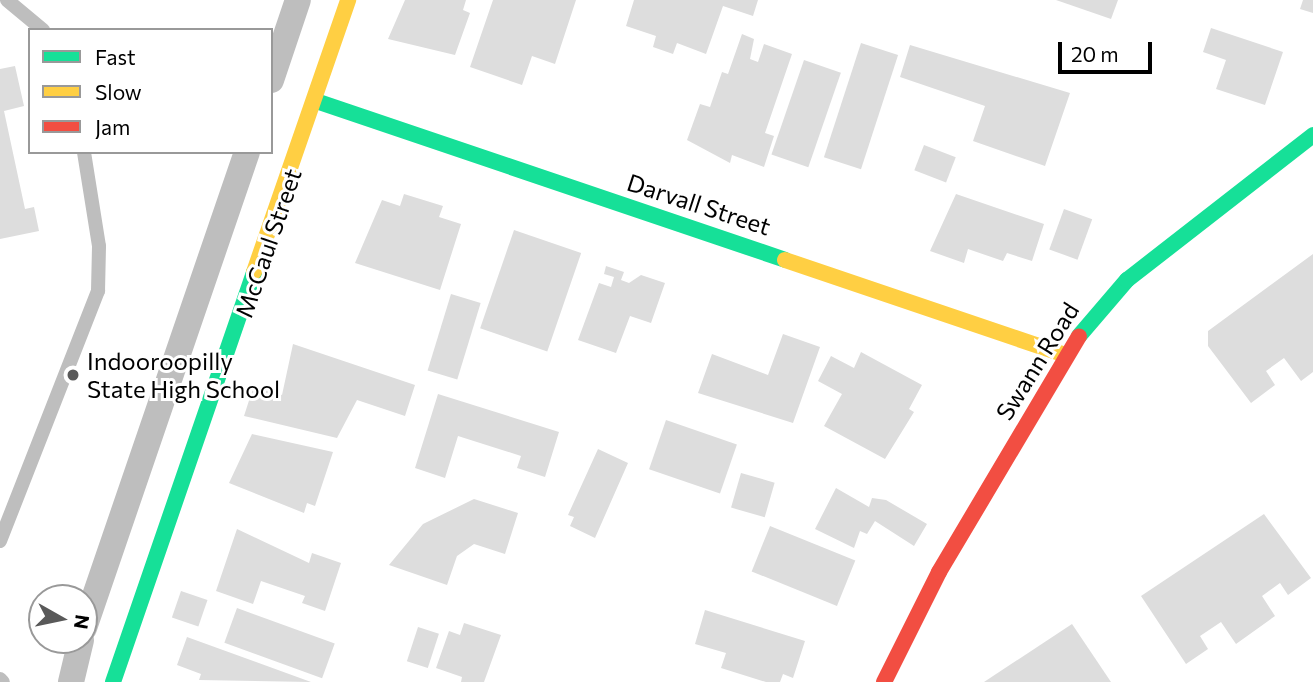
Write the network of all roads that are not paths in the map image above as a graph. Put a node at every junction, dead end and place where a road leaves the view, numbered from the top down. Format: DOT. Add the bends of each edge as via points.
graph roads {
  1 [pos="7,0"];
  2 [pos="298,0"];
  3 [pos="348,0"];
  4 [pos="41,28"];
  5 [pos="273,74"];
  6 [pos="316,101"];
  7 [pos="1313,135"];
  8 [pos="84,154"];
  9 [pos="246,154"];
  10 [pos="1066,355"];
  11 [pos="0,541"];
  12 [pos="98,587"];
  13 [pos="78,654"];
  14 [pos="71,682"];
  15 [pos="113,682"];
  16 [pos="884,682"];
  1 -- 4 [label="lane"];
  2 -- 5 [label="street"];
  3 -- 6 [label="street, McCaul Street"];
  6 -- 10 [label="street, Darvall Street"];
  6 -- 15 [label="street, McCaul Street"];
  7 -- 10 [label="street, Swann Road" via="1298,155 1111,293"];
  8 -- 11 [label="lane" via="99,246 97,291"];
  9 -- 12 [label="street, McCaul Street"];
  10 -- 16 [label="street, Swann Road" via="939,572"];
  13 -- 14 [label="street"];
}
